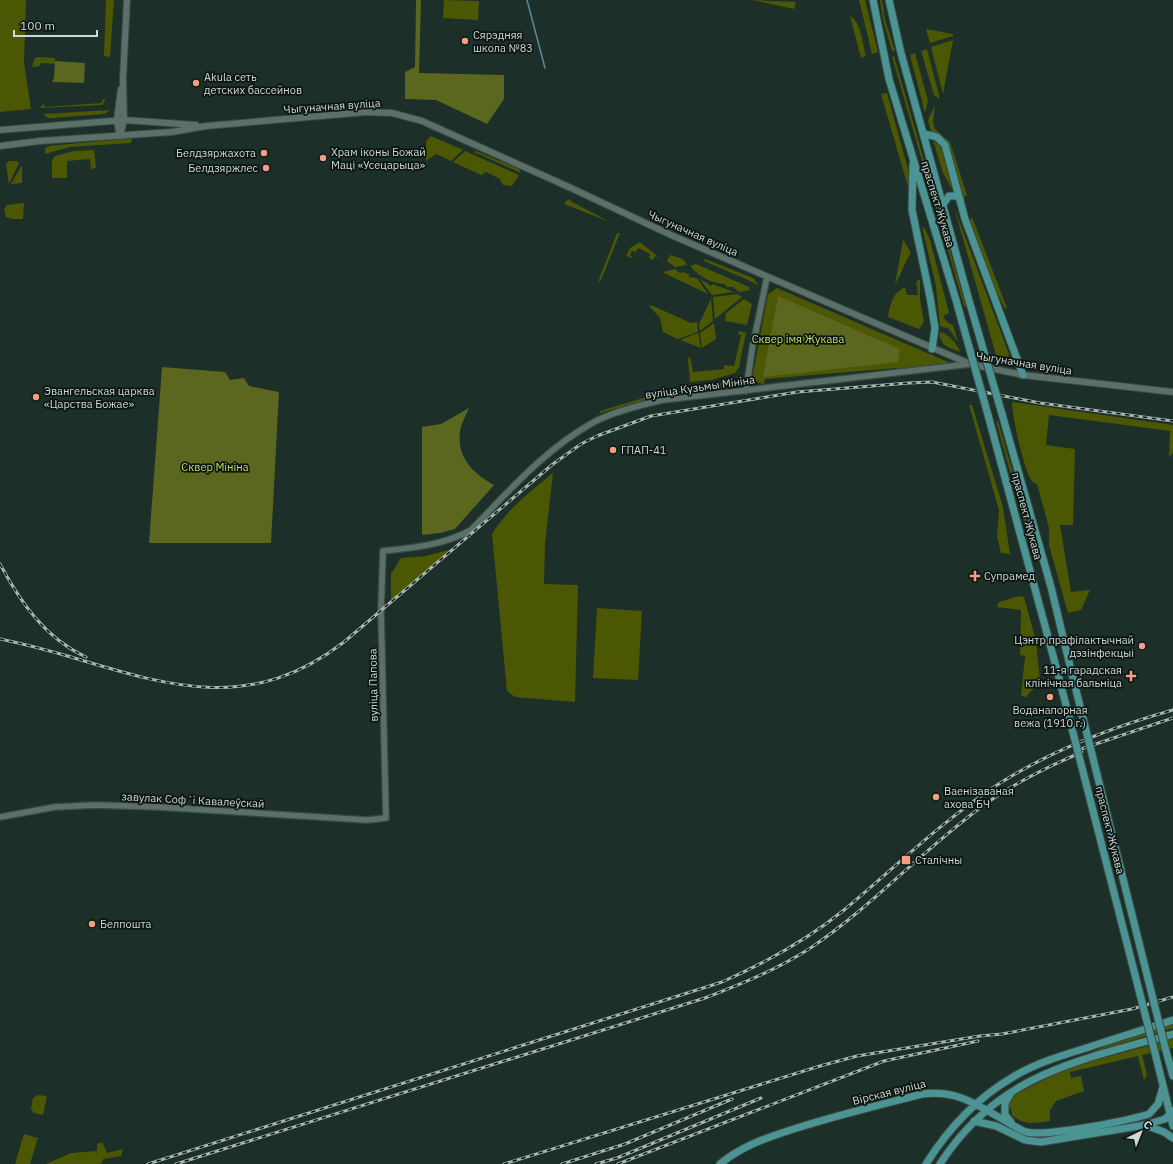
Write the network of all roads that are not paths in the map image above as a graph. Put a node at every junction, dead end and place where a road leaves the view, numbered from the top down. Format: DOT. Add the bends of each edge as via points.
graph roads {
  1 [pos="128,0"];
  2 [pos="873,0"];
  3 [pos="889,0"];
  4 [pos="123,78"];
  5 [pos="117,120"];
  6 [pos="124,120"];
  7 [pos="206,126"];
  8 [pos="0,130"];
  9 [pos="925,134"];
  10 [pos="120,136"];
  11 [pos="0,146"];
  12 [pos="913,157"];
  13 [pos="960,199"];
  14 [pos="942,206"];
  15 [pos="929,208"];
  16 [pos="912,210"];
  17 [pos="767,277"];
  18 [pos="932,349"];
  19 [pos="970,364"];
  20 [pos="1023,375"];
  21 [pos="746,391"];
  22 [pos="1173,392"];
  23 [pos="383,551"];
  24 [pos="0,818"];
  25 [pos="386,818"];
  26 [pos="1173,1020"];
  27 [pos="1173,1034"];
  28 [pos="1173,1076"];
  29 [pos="1163,1087"];
  30 [pos="1013,1091"];
  31 [pos="976,1104"];
  32 [pos="986,1110"];
  33 [pos="1172,1113"];
  34 [pos="974,1121"];
  35 [pos="1145,1125"];
  36 [pos="1173,1126"];
  37 [pos="1022,1131"];
  38 [pos="1173,1138"];
  39 [pos="720,1164"];
  40 [pos="926,1164"];
  41 [pos="940,1164"];
  1 -- 4 [label="main road"];
  2 -- 12 [label="main road, праспект Жукава" via="883,57"];
  3 -- 9 [label="main road, праспект Жукава" via="901,53"];
  4 -- 5 [label="main road"];
  4 -- 6 [label="main road"];
  5 -- 6 [label="main road, Чыгуначная вуліца"];
  5 -- 8 [label="main road, Чыгуначная вуліца"];
  5 -- 10 [label="main road"];
  6 -- 7 [label="main road, Чыгуначная вуліца"];
  6 -- 10 [label="main road"];
  7 -- 10 [label="main road, Чыгуначная вуліца" via="172,132"];
  7 -- 17 [label="main road, Чыгуначная вуліца" via="377,112 407,116 441,129"];
  9 -- 13 [label="main road" via="937,137 945,145"];
  9 -- 14 [label="main road, праспект Жукава"];
  10 -- 11 [label="main road, Чыгуначная вуліца"];
  12 -- 15 [label="main road, праспект Жукава"];
  12 -- 16 [label="main road"];
  13 -- 14 [label="main road" via="957,196 949,196"];
  13 -- 20 [label="main road"];
  14 -- 28 [label="main road, праспект Жукава, bridge" via="1051,587"];
  15 -- 16 [label="main road" via="917,198"];
  15 -- 29 [label="main road, праспект Жукава, bridge" via="1058,674"];
  16 -- 18 [label="main road" via="930,296 934,328"];
  17 -- 18 [label="main road, Чыгуначная вуліца"];
  17 -- 21 [label="street"];
  18 -- 19 [label="main road, Чыгуначная вуліца"];
  19 -- 20 [label="main road, Чыгуначная вуліца"];
  19 -- 21 [label="street, вуліца Кузьмы Мініна"];
  20 -- 22 [label="main road, Чыгуначная вуліца"];
  21 -- 23 [label="street, вуліца Кузьмы Мініна" via="652,403 618,412 595,422 538,462 470,530 457,538"];
  23 -- 25 [label="street, вуліца Папова" via="381,611"];
  24 -- 25 [label="street, завулак Софʼі Кавалеўскай" via="55,807 95,805 360,820"];
  26 -- 31 [label="main road" via="1059,1056 1027,1069"];
  27 -- 30 [label="main road" via="1066,1065"];
  29 -- 33 [label="main road, праспект Жукава"];
  29 -- 37 [label="main road" via="1158,1104 1149,1114 1054,1132 1036,1134"];
  30 -- 32 [label="main road"];
  30 -- 37 [label="main road" via="1005,1103 1005,1115"];
  31 -- 32 [label="main road, Вірская вуліца"];
  31 -- 39 [label="main road, Вірская вуліца" via="952,1094 922,1094 816,1122 768,1138 748,1145"];
  31 -- 40 [label="main road" via="944,1138"];
  32 -- 34 [label="main road"];
  32 -- 37 [label="main road, Вірская вуліца"];
  33 -- 35 [label="main road" via="1165,1119"];
  33 -- 36 [label="main road, праспект Жукава"];
  34 -- 35 [label="main road" via="993,1124 1020,1138 1036,1142"];
  34 -- 41 [label="main road"];
  35 -- 38 [label="main road"];
}
